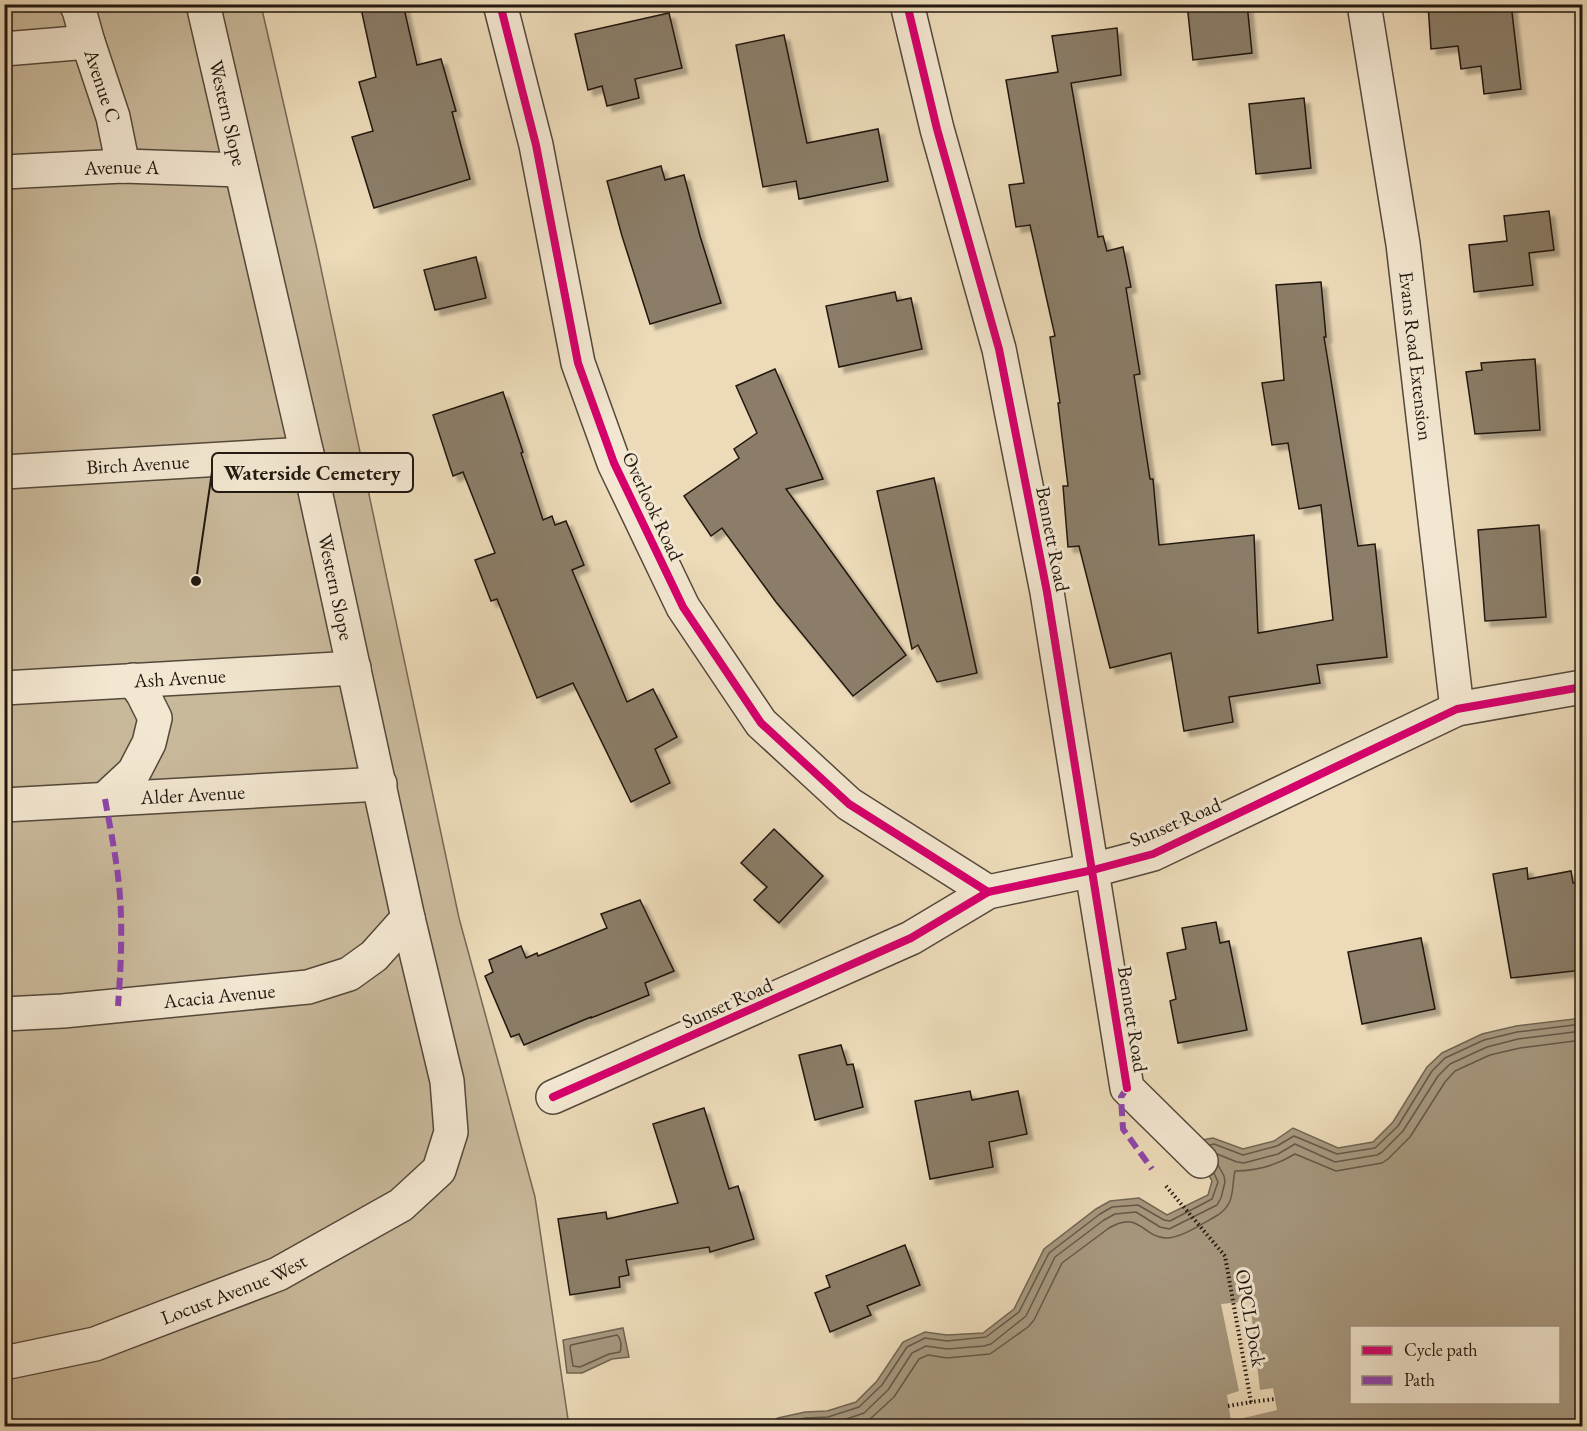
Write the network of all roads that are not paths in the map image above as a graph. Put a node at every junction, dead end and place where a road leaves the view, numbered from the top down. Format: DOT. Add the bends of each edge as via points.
graph roads {
  1 [pos="76,4"];
  2 [pos="202,4"];
  3 [pos="500,4"];
  4 [pos="907,4"];
  5 [pos="1364,4"];
  6 [pos="88,42"];
  7 [pos="4,49"];
  8 [pos="123,166"];
  9 [pos="241,170"];
  10 [pos="4,172"];
  11 [pos="307,454"];
  12 [pos="4,472"];
  13 [pos="354,668"];
  14 [pos="133,680"];
  15 [pos="4,687"];
  16 [pos="1582,687"];
  17 [pos="1457,709"];
  18 [pos="380,784"];
  19 [pos="105,798"];
  20 [pos="4,805"];
  21 [pos="1093,870"];
  22 [pos="988,892"];
  23 [pos="408,918"];
  24 [pos="4,1014"];
  25 [pos="553,1098"];
  26 [pos="1200,1161"];
  27 [pos="439,1170"];
  28 [pos="4,1363"];
  1 -- 6 [label="street, Avenue C"];
  2 -- 9 [label="street, Western Slope"];
  3 -- 22 [label="street, Overlook Road" via="536,145 578,363 614,463 683,607 761,723 849,804"];
  4 -- 21 [label="street, Bennett Road" via="937,129 999,349 1047,592"];
  5 -- 17 [label="street, Evans Road Extension" via="1403,244"];
  6 -- 7 [label="street"];
  6 -- 8 [label="street, Avenue C" via="113,117"];
  8 -- 9 [label="street, Avenue A"];
  8 -- 10 [label="street, Avenue A"];
  9 -- 11 [label="street, Western Slope"];
  11 -- 12 [label="street, Birch Avenue"];
  11 -- 13 [label="street, Western Slope"];
  13 -- 14 [label="street, Ash Avenue"];
  13 -- 18 [label="street, Western Slope"];
  14 -- 15 [label="street, Ash Avenue"];
  14 -- 19 [label="street" via="155,718 149,743 135,772"];
  16 -- 17 [label="street, Sunset Road"];
  17 -- 21 [label="street, Sunset Road" via="1154,854"];
  18 -- 19 [label="street, Alder Avenue"];
  18 -- 23 [label="street, Western Slope"];
  19 -- 20 [label="street, Alder Avenue"];
  21 -- 22 [label="street, Sunset Road"];
  21 -- 26 [label="street, Bennett Road" via="1127,1088"];
  22 -- 25 [label="street, Sunset Road" via="911,938"];
  23 -- 24 [label="street, Acacia Avenue" via="374,956 349,974 308,987"];
  23 -- 27 [label="street, Western Slope" via="447,1081 451,1132"];
  27 -- 28 [label="street, Locust Avenue West" via="401,1205 278,1274 95,1344"];
}
